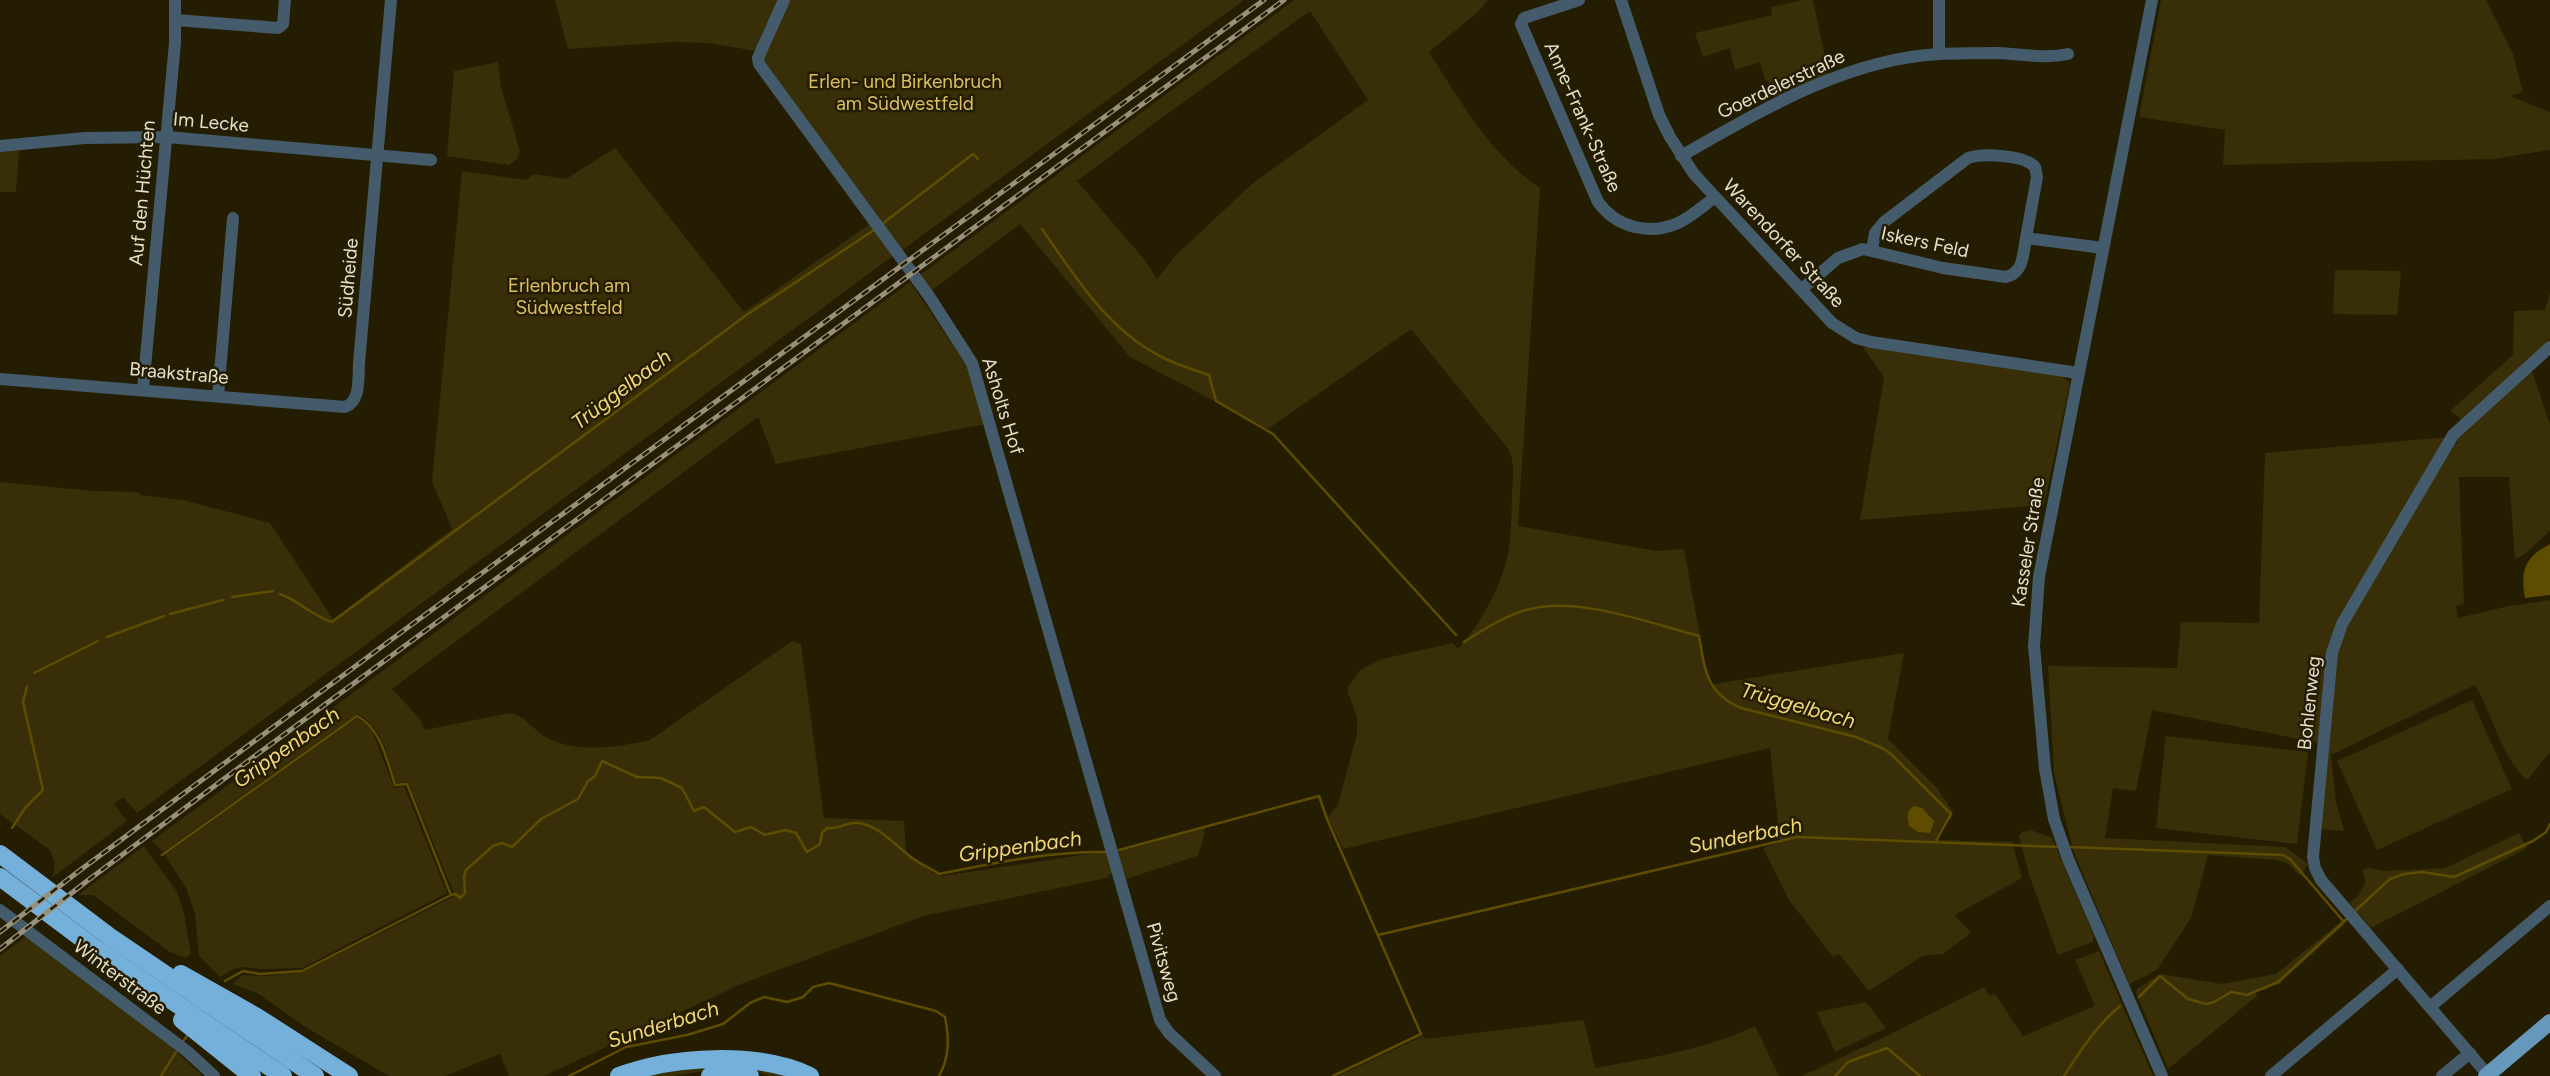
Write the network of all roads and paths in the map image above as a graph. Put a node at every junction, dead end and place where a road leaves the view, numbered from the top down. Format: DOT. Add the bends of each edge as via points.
graph roads {
  1 [pos="175,0"];
  2 [pos="285,0"];
  3 [pos="391,0"];
  4 [pos="783,0"];
  5 [pos="1579,0"];
  6 [pos="1620,0"];
  7 [pos="1939,0"];
  8 [pos="2152,0"];
  9 [pos="176,20"];
  10 [pos="1939,54"];
  11 [pos="2068,54"];
  12 [pos="167,137"];
  13 [pos="0,146"];
  14 [pos="377,155"];
  15 [pos="1681,156"];
  16 [pos="431,160"];
  17 [pos="1714,198"];
  18 [pos="233,218"];
  19 [pos="2026,238"];
  20 [pos="2103,248"];
  21 [pos="1871,250"];
  22 [pos="1802,289"];
  23 [pos="2550,346"];
  24 [pos="2078,373"];
  25 [pos="0,379"];
  26 [pos="143,389"];
  27 [pos="218,396"];
  28 [pos="353,403"];
  29 [pos="0,855"];
  30 [pos="0,877"];
  31 [pos="1121,879"];
  32 [pos="2550,906"];
  33 [pos="0,910"];
  34 [pos="110,937"];
  35 [pos="96,949"];
  36 [pos="2398,969"];
  37 [pos="2430,1007"];
  38 [pos="2550,1022"];
  39 [pos="2470,1053"];
  40 [pos="2487,1075"];
  41 [pos="214,1076"];
  42 [pos="252,1076"];
  43 [pos="283,1076"];
  44 [pos="314,1076"];
  45 [pos="349,1076"];
  46 [pos="619,1076"];
  47 [pos="710,1076"];
  48 [pos="750,1076"];
  49 [pos="810,1076"];
  50 [pos="1215,1076"];
  51 [pos="2162,1076"];
  52 [pos="2270,1076"];
  53 [pos="2442,1076"];
  1 -- 9 [label="street, Auf den Hüchten"];
  2 -- 9 [label="street" via="283,24 278,29"];
  3 -- 14 [label="street, Südheide"];
  4 -- 31 [label="street, Asholts Hof" via="759,64 929,296 972,363"];
  5 -- 17 [label="street, Anne-Frank-Straße" via="1524,18 1521,24 1598,202 1627,225 1654,229 1679,223"];
  6 -- 15 [label="street, Warendorfer Straße" via="1659,115"];
  7 -- 10 [label="street"];
  8 -- 20 [label="street, Kasseler Straße"];
  9 -- 12 [label="street, Auf den Hüchten"];
  10 -- 11 [label="street, Goerdelerstraße"];
  10 -- 15 [label="street, Goerdelerstraße" via="1898,59 1840,75"];
  12 -- 13 [label="street, Im Lecke"];
  12 -- 14 [label="street, Im Lecke"];
  12 -- 26 [label="street, Auf den Hüchten"];
  14 -- 16 [label="street"];
  14 -- 28 [label="street, Südheide"];
  15 -- 17 [label="street, Warendorfer Straße"];
  17 -- 22 [label="street, Warendorfer Straße"];
  18 -- 27 [label="street"];
  19 -- 20 [label="street"];
  19 -- 21 [label="street, Iskers Feld" via="2020,267 2007,277 1943,268"];
  19 -- 21 [label="street, Iskers Feld" via="2035,167 2024,160 1975,156 1884,222 1875,233"];
  20 -- 24 [label="street, Kasseler Straße"];
  21 -- 22 [label="street, Iskers Feld" via="1856,250 1838,258"];
  22 -- 24 [label="street, Warendorfer Straße" via="1832,323 1860,340"];
  23 -- 36 [label="street, Bohlenweg" via="2453,435 2334,644 2315,868"];
  24 -- 51 [label="street, Kasseler Straße" via="2034,624 2046,778 2067,859"];
  25 -- 26 [label="street, Braakstraße"];
  26 -- 27 [label="street, Braakstraße"];
  27 -- 28 [label="street, Braakstraße" via="345,407"];
  29 -- 34 [label="highway"];
  30 -- 35 [label="highway"];
  31 -- 50 [label="street, Pivitsweg" via="1160,1020"];
  32 -- 37 [label="street"];
  33 -- 41 [label="street, Winterstraße"];
  34 -- 44 [label="highway"];
  34 -- 45 [label="highway" via="257,1017"];
  35 -- 42 [label="highway"];
  35 -- 43 [label="highway"];
  36 -- 37 [label="street, Bohlenweg"];
  36 -- 52 [label="street"];
  37 -- 39 [label="street, Bohlenweg"];
  38 -- 40 [label="main road"];
  39 -- 40 [label="street, Bohlenweg"];
  39 -- 53 [label="street"];
  46 -- 49 [label="highway" via="669,1062 702,1060 774,1062"];
  47 -- 48 [label="highway"];
}
